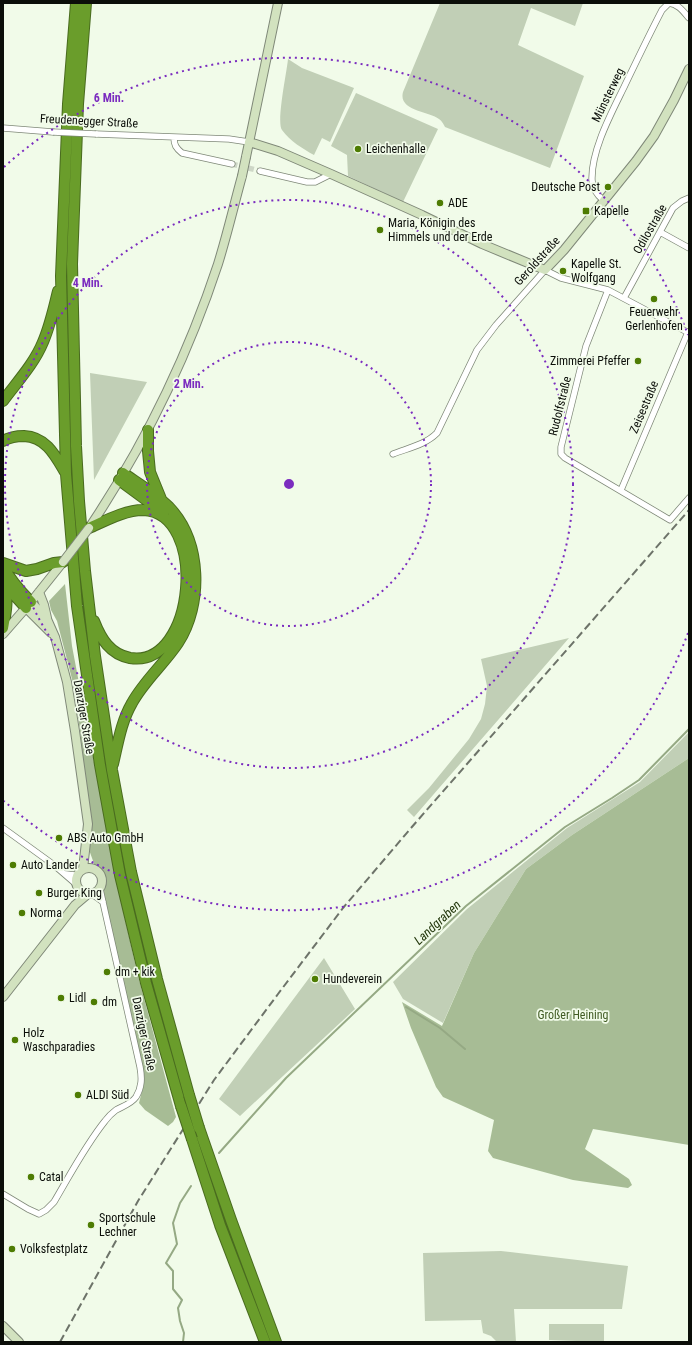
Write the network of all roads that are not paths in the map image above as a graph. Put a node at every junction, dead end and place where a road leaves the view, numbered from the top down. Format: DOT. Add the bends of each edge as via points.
graph roads {
  1 [pos="76,3"];
  2 [pos="86,3"];
  3 [pos="278,3"];
  4 [pos="668,3"];
  5 [pos="689,18"];
  6 [pos="689,69"];
  7 [pos="3,128"];
  8 [pos="174,138"];
  9 [pos="249,142"];
  10 [pos="232,164"];
  11 [pos="260,171"];
  12 [pos="331,174"];
  13 [pos="689,198"];
  14 [pos="604,201"];
  15 [pos="660,232"];
  16 [pos="689,248"];
  17 [pos="545,270"];
  18 [pos="61,276"];
  19 [pos="608,290"];
  20 [pos="624,298"];
  21 [pos="688,333"];
  22 [pos="3,401"];
  23 [pos="148,430"];
  24 [pos="3,441"];
  25 [pos="393,454"];
  26 [pos="66,474"];
  27 [pos="121,477"];
  28 [pos="621,490"];
  29 [pos="689,498"];
  30 [pos="160,500"];
  31 [pos="167,518"];
  32 [pos="89,528"];
  33 [pos="3,564"];
  34 [pos="57,566"];
  35 [pos="3,579"];
  36 [pos="3,584"];
  37 [pos="39,592"];
  38 [pos="88,604"];
  39 [pos="29,605"];
  40 [pos="47,619"];
  41 [pos="3,628"];
  42 [pos="3,634"];
  43 [pos="55,637"];
  44 [pos="112,770"];
  45 [pos="3,828"];
  46 [pos="86,848"];
  47 [pos="93,868"];
  48 [pos="81,871"];
  49 [pos="66,874"];
  50 [pos="78,887"];
  51 [pos="100,889"];
  52 [pos="90,894"];
  53 [pos="103,902"];
  54 [pos="75,905"];
  55 [pos="3,997"];
  56 [pos="3,1194"];
  57 [pos="3,1326"];
  58 [pos="19,1342"];
  59 [pos="265,1342"];
  60 [pos="276,1342"];
  1 -- 18 [label="highway" via="68,104"];
  2 -- 38 [label="highway" via="78,104 72,264 79,501"];
  3 -- 9 [label="street"];
  4 -- 5 [label="street" via="676,5"];
  4 -- 14 [label="street, Münsterweg" via="662,10 600,138 592,180 594,191"];
  6 -- 14 [label="street, Geroldstraße" via="654,136"];
  7 -- 8 [label="street, Freudenegger Straße, bridge"];
  8 -- 9 [label="street, Freudenegger Straße"];
  8 -- 10 [label="street" via="176,149 182,153"];
  9 -- 12 [label="street, Freudenegger Straße" via="278,151"];
  9 -- 23 [label="street, bridge" via="218,262 198,322 167,394"];
  11 -- 12 [label="street" via="307,182 315,182"];
  12 -- 17 [label="street, Freudenegger Straße" via="482,244"];
  13 -- 15 [label="street, Odilostraße" via="673,208"];
  14 -- 17 [label="street, Geroldstraße"];
  15 -- 16 [label="street"];
  15 -- 20 [label="street, Odilostraße"];
  17 -- 19 [label="street" via="561,278"];
  17 -- 25 [label="street, Geroldstraße" via="477,350 437,433 422,444"];
  18 -- 22 [label="highway" via="52,318 44,340 32,363"];
  18 -- 26 [label="highway"];
  19 -- 20 [label="street"];
  19 -- 28 [label="street, Rudolfstraße" via="586,346 560,450 564,457"];
  20 -- 21 [label="street"];
  21 -- 28 [label="street, Zeisestraße"];
  23 -- 27 [label="street"];
  23 -- 30 [label="highway" via="150,472"];
  24 -- 26 [label="highway" via="15,436 39,440 49,448"];
  26 -- 59 [label="highway, bridge" via="77,606 120,875 146,983 181,1106 220,1225"];
  27 -- 30 [label="highway"];
  27 -- 31 [label="highway"];
  27 -- 32 [label="street"];
  28 -- 29 [label="street, Rudolfstraße" via="670,520"];
  30 -- 44 [label="highway" via="170,508 187,535 194,562 194,597 190,615 178,643 144,685 127,713"];
  31 -- 32 [label="highway" via="145,510 136,510"];
  31 -- 38 [label="highway" via="182,546 186,584 180,620 162,648 142,658 117,654 100,637"];
  32 -- 34 [label="street, bridge"];
  33 -- 34 [label="highway" via="26,570"];
  33 -- 39 [label="highway"];
  34 -- 37 [label="street"];
  35 -- 39 [label="highway" via="16,597"];
  36 -- 41 [label="highway" via="7,598"];
  37 -- 39 [label="street"];
  37 -- 40 [label="street"];
  38 -- 44 [label="highway"];
  39 -- 40 [label="street, Danziger Straße"];
  39 -- 42 [label="street"];
  39 -- 43 [label="street"];
  40 -- 43 [label="street, Danziger Straße"];
  43 -- 46 [label="street, Danziger Straße" via="66,682 85,793 88,824"];
  44 -- 60 [label="highway, bridge" via="131,872 189,1095"];
  45 -- 49 [label="street"];
  46 -- 47 [label="street, Danziger Straße"];
  46 -- 48 [label="street, Danziger Straße"];
  47 -- 48 [label="street"];
  47 -- 51 [label="street, Danziger Straße" via="102,877"];
  48 -- 49 [label="street" via="74,875"];
  48 -- 50 [label="street, Danziger Straße" via="76,879"];
  49 -- 50 [label="street"];
  50 -- 52 [label="street"];
  50 -- 54 [label="street, Danziger Straße"];
  51 -- 52 [label="street"];
  51 -- 53 [label="street, Danziger Straße"];
  52 -- 53 [label="street"];
  52 -- 54 [label="street"];
  53 -- 56 [label="street, Danziger Straße" via="140,1067 140,1088 132,1101 105,1120 54,1202 46,1210 39,1214 33,1212"];
  54 -- 55 [label="street"];
  57 -- 58 [label="street"];
}
